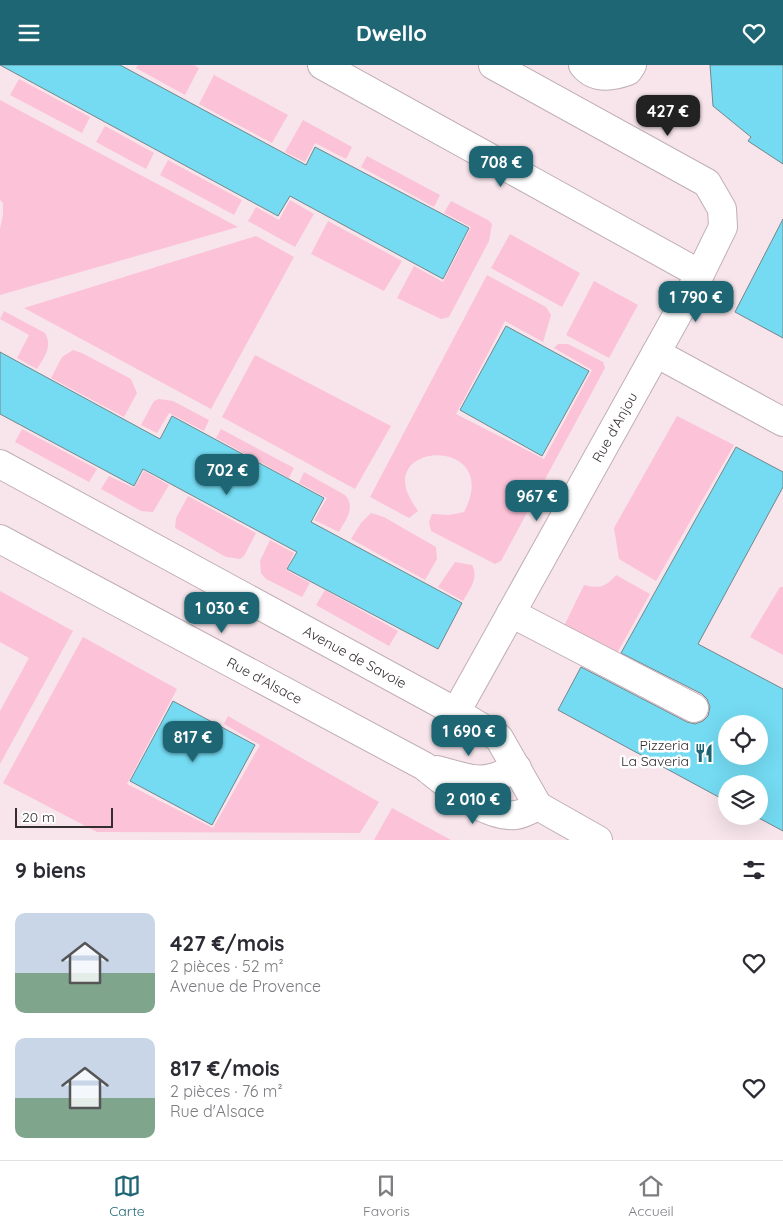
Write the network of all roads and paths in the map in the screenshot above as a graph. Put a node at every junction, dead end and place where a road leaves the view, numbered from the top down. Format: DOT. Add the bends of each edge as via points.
graph roads {
  1 [pos="322,65"];
  2 [pos="493,65"];
  3 [pos="632,65"];
  4 [pos="588,70"];
  5 [pos="574,110"];
  6 [pos="700,273"];
  7 [pos="656,353"];
  8 [pos="783,422"];
  9 [pos="0,464"];
  10 [pos="0,539"];
  11 [pos="512,613"];
  12 [pos="694,708"];
  13 [pos="456,712"];
  14 [pos="424,766"];
  15 [pos="517,768"];
  16 [pos="538,807"];
  17 [pos="565,832"];
  18 [pos="598,840"];
  1 -- 6 [label="street"];
  2 -- 5 [label="street, Rue d'Anjou"];
  3 -- 4 [label="street" via="628,71 616,76"];
  4 -- 5 [label="street"];
  5 -- 6 [label="street, Rue d'Anjou" via="707,183 722,209 723,227"];
  6 -- 7 [label="street, Rue d'Anjou"];
  7 -- 8 [label="street"];
  7 -- 11 [label="street, Rue d'Anjou"];
  9 -- 13 [label="street, Avenue de Savoie"];
  10 -- 14 [label="street, Rue d'Alsace"];
  11 -- 12 [label="street"];
  11 -- 13 [label="street, Rue d'Anjou"];
  13 -- 15 [label="street, Avenue de Savoie" via="499,738"];
  14 -- 15 [label="street, Rue d'Alsace" via="484,781 496,779"];
  14 -- 16 [label="street, Rue d'Alsace" via="468,799 498,813 516,815"];
  15 -- 16 [label="street, Avenue de Savoie"];
  16 -- 17 [label="street"];
  17 -- 18 [label="street"];
}
